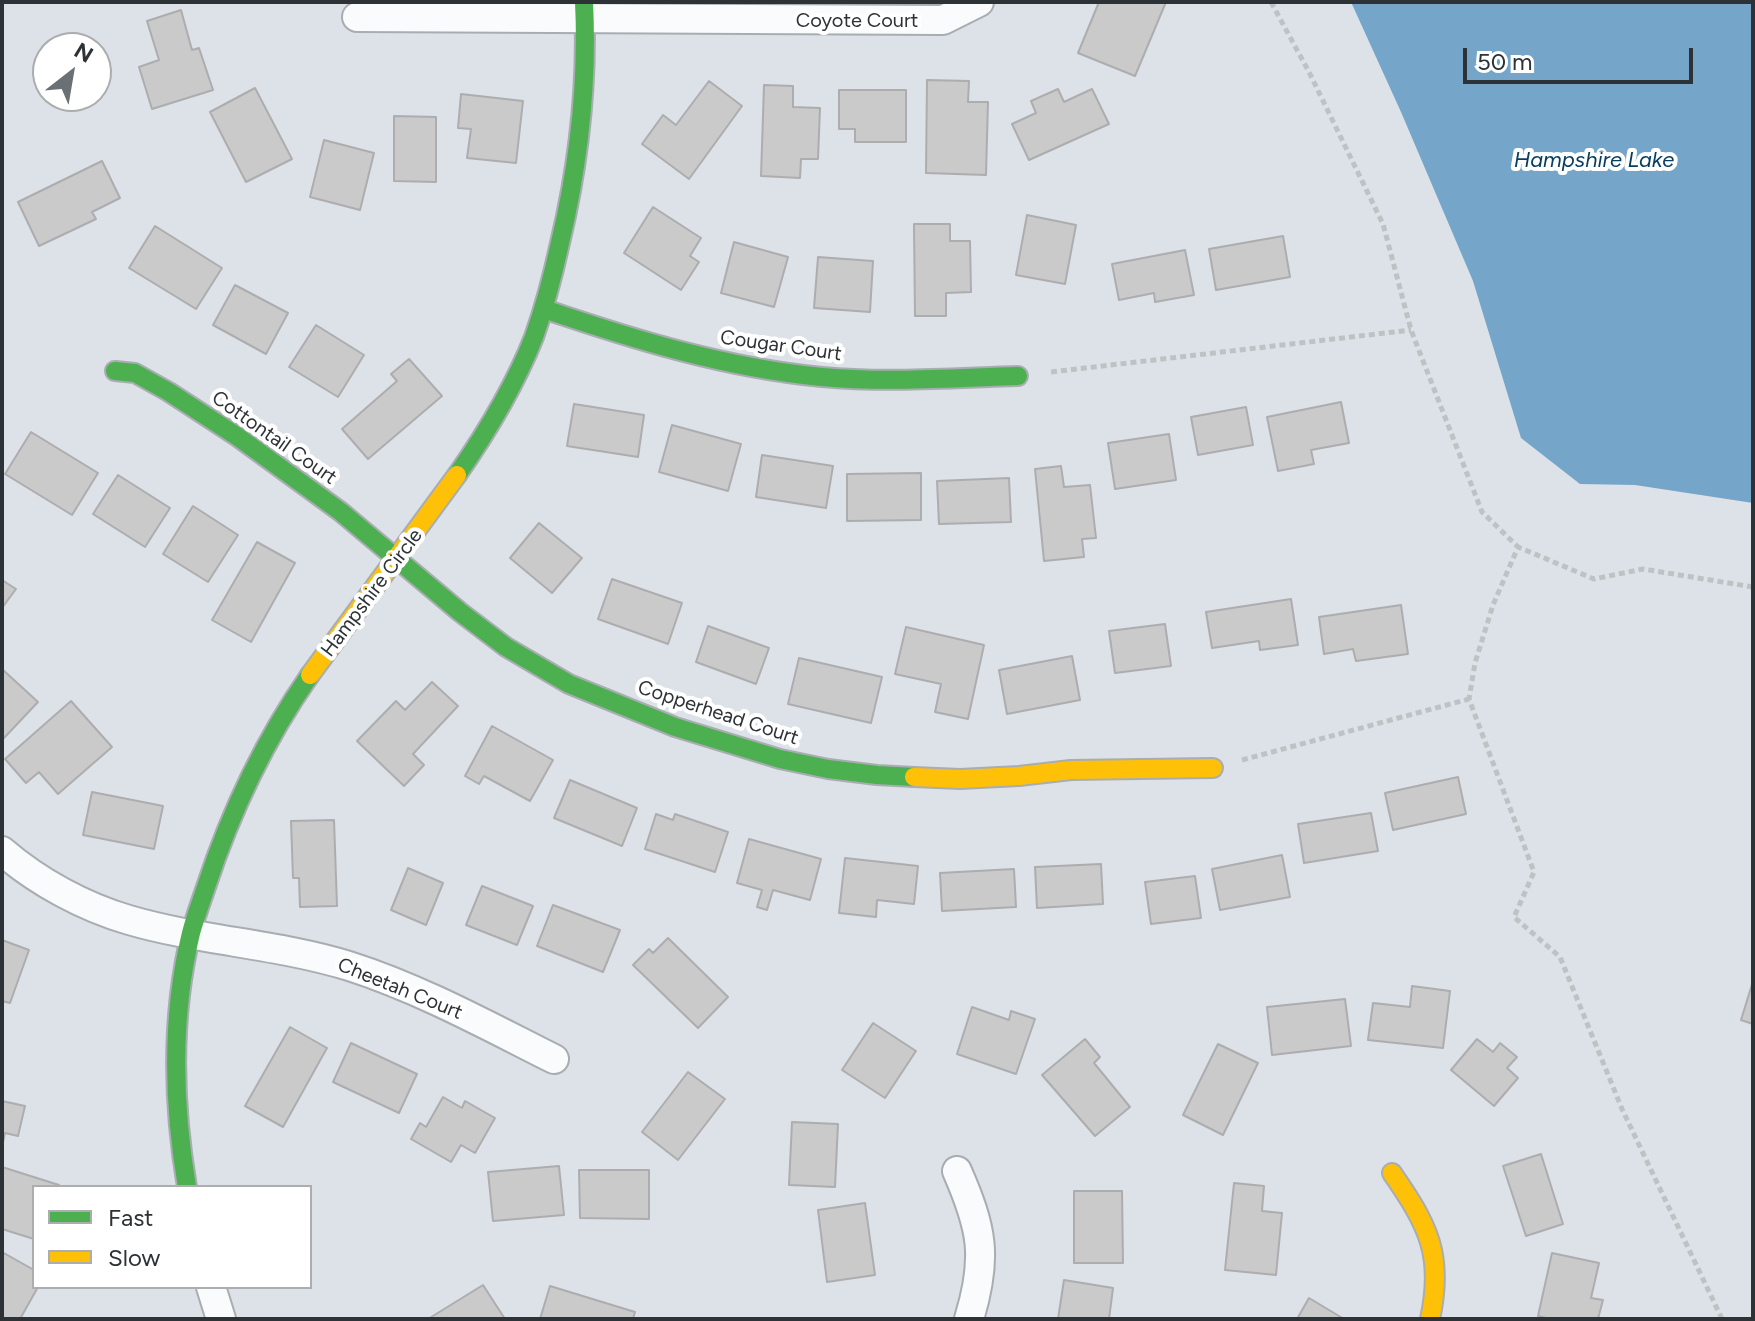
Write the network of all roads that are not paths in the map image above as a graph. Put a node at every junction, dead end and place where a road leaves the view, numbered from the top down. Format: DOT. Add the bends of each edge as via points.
graph roads {
  1 [pos="979,2"];
  2 [pos="585,10"];
  3 [pos="891,12"];
  4 [pos="357,17"];
  5 [pos="544,309"];
  6 [pos="115,371"];
  7 [pos="1018,376"];
  8 [pos="397,559"];
  9 [pos="1213,768"];
  10 [pos="2,851"];
  11 [pos="191,934"];
  12 [pos="554,1059"];
  13 [pos="957,1171"];
  14 [pos="1392,1173"];
  15 [pos="187,1185"];
  16 [pos="212,1289"];
  17 [pos="221,1319"];
  18 [pos="969,1319"];
  19 [pos="1430,1319"];
  1 -- 3 [label="street, Coyote Court" via="943,20"];
  2 -- 3 [label="street, Coyote Court"];
  2 -- 4 [label="street, Coyote Court"];
  2 -- 5 [label="street, Hampshire Circle" via="585,82 575,170"];
  5 -- 7 [label="street, Cougar Court" via="684,352 787,373 859,379"];
  5 -- 8 [label="street, Hampshire Circle" via="482,437"];
  6 -- 8 [label="street, Cottontail Court" via="135,373 238,437"];
  8 -- 9 [label="street, Copperhead Court" via="506,647 569,684 675,727 780,759 925,778"];
  8 -- 11 [label="street, Hampshire Circle" via="314,670 257,762 219,844"];
  10 -- 11 [label="street, Cheetah Court" via="80,901"];
  11 -- 12 [label="street, Cheetah Court" via="350,966 422,994"];
  11 -- 15 [label="street, Hampshire Circle" via="176,1062"];
  13 -- 18 [label="street" via="973,1208 981,1255"];
  14 -- 19 [label="street" via="1414,1204 1434,1250 1437,1272"];
  16 -- 17 [label="street"];
}
